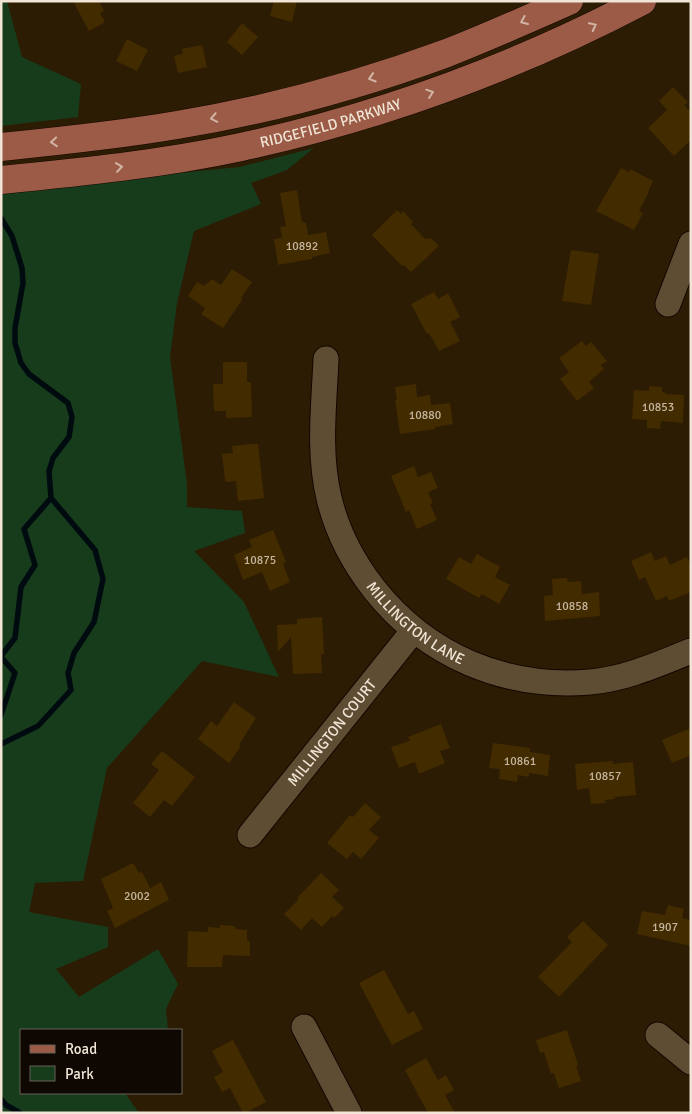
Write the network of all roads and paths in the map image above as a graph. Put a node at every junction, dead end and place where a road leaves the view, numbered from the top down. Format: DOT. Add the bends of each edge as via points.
graph roads {
  1 [pos="568,1"];
  2 [pos="642,1"];
  3 [pos="1,146"];
  4 [pos="1,180"];
  5 [pos="691,244"];
  6 [pos="668,304"];
  7 [pos="326,359"];
  8 [pos="414,630"];
  9 [pos="691,651"];
  10 [pos="250,835"];
  11 [pos="304,1027"];
  12 [pos="658,1035"];
  13 [pos="691,1062"];
  14 [pos="349,1113"];
  1 -- 3 [label="main road, RIDGEFIELD PARKWAY, one-way" via="447,53 300,99 178,125"];
  4 -- 2 [label="main road, RIDGEFIELD PARKWAY, one-way" via="185,157 308,130 399,104 506,64 594,26"];
  5 -- 6 [label="street"];
  7 -- 8 [label="street, MILLINGTON LANE" via="322,452 329,499 353,560 386,605"];
  8 -- 9 [label="street, MILLINGTON LANE" via="455,657 498,674 562,683 622,676"];
  8 -- 10 [label="street, MILLINGTON COURT"];
  11 -- 14 [label="street"];
  12 -- 13 [label="street"];
}
